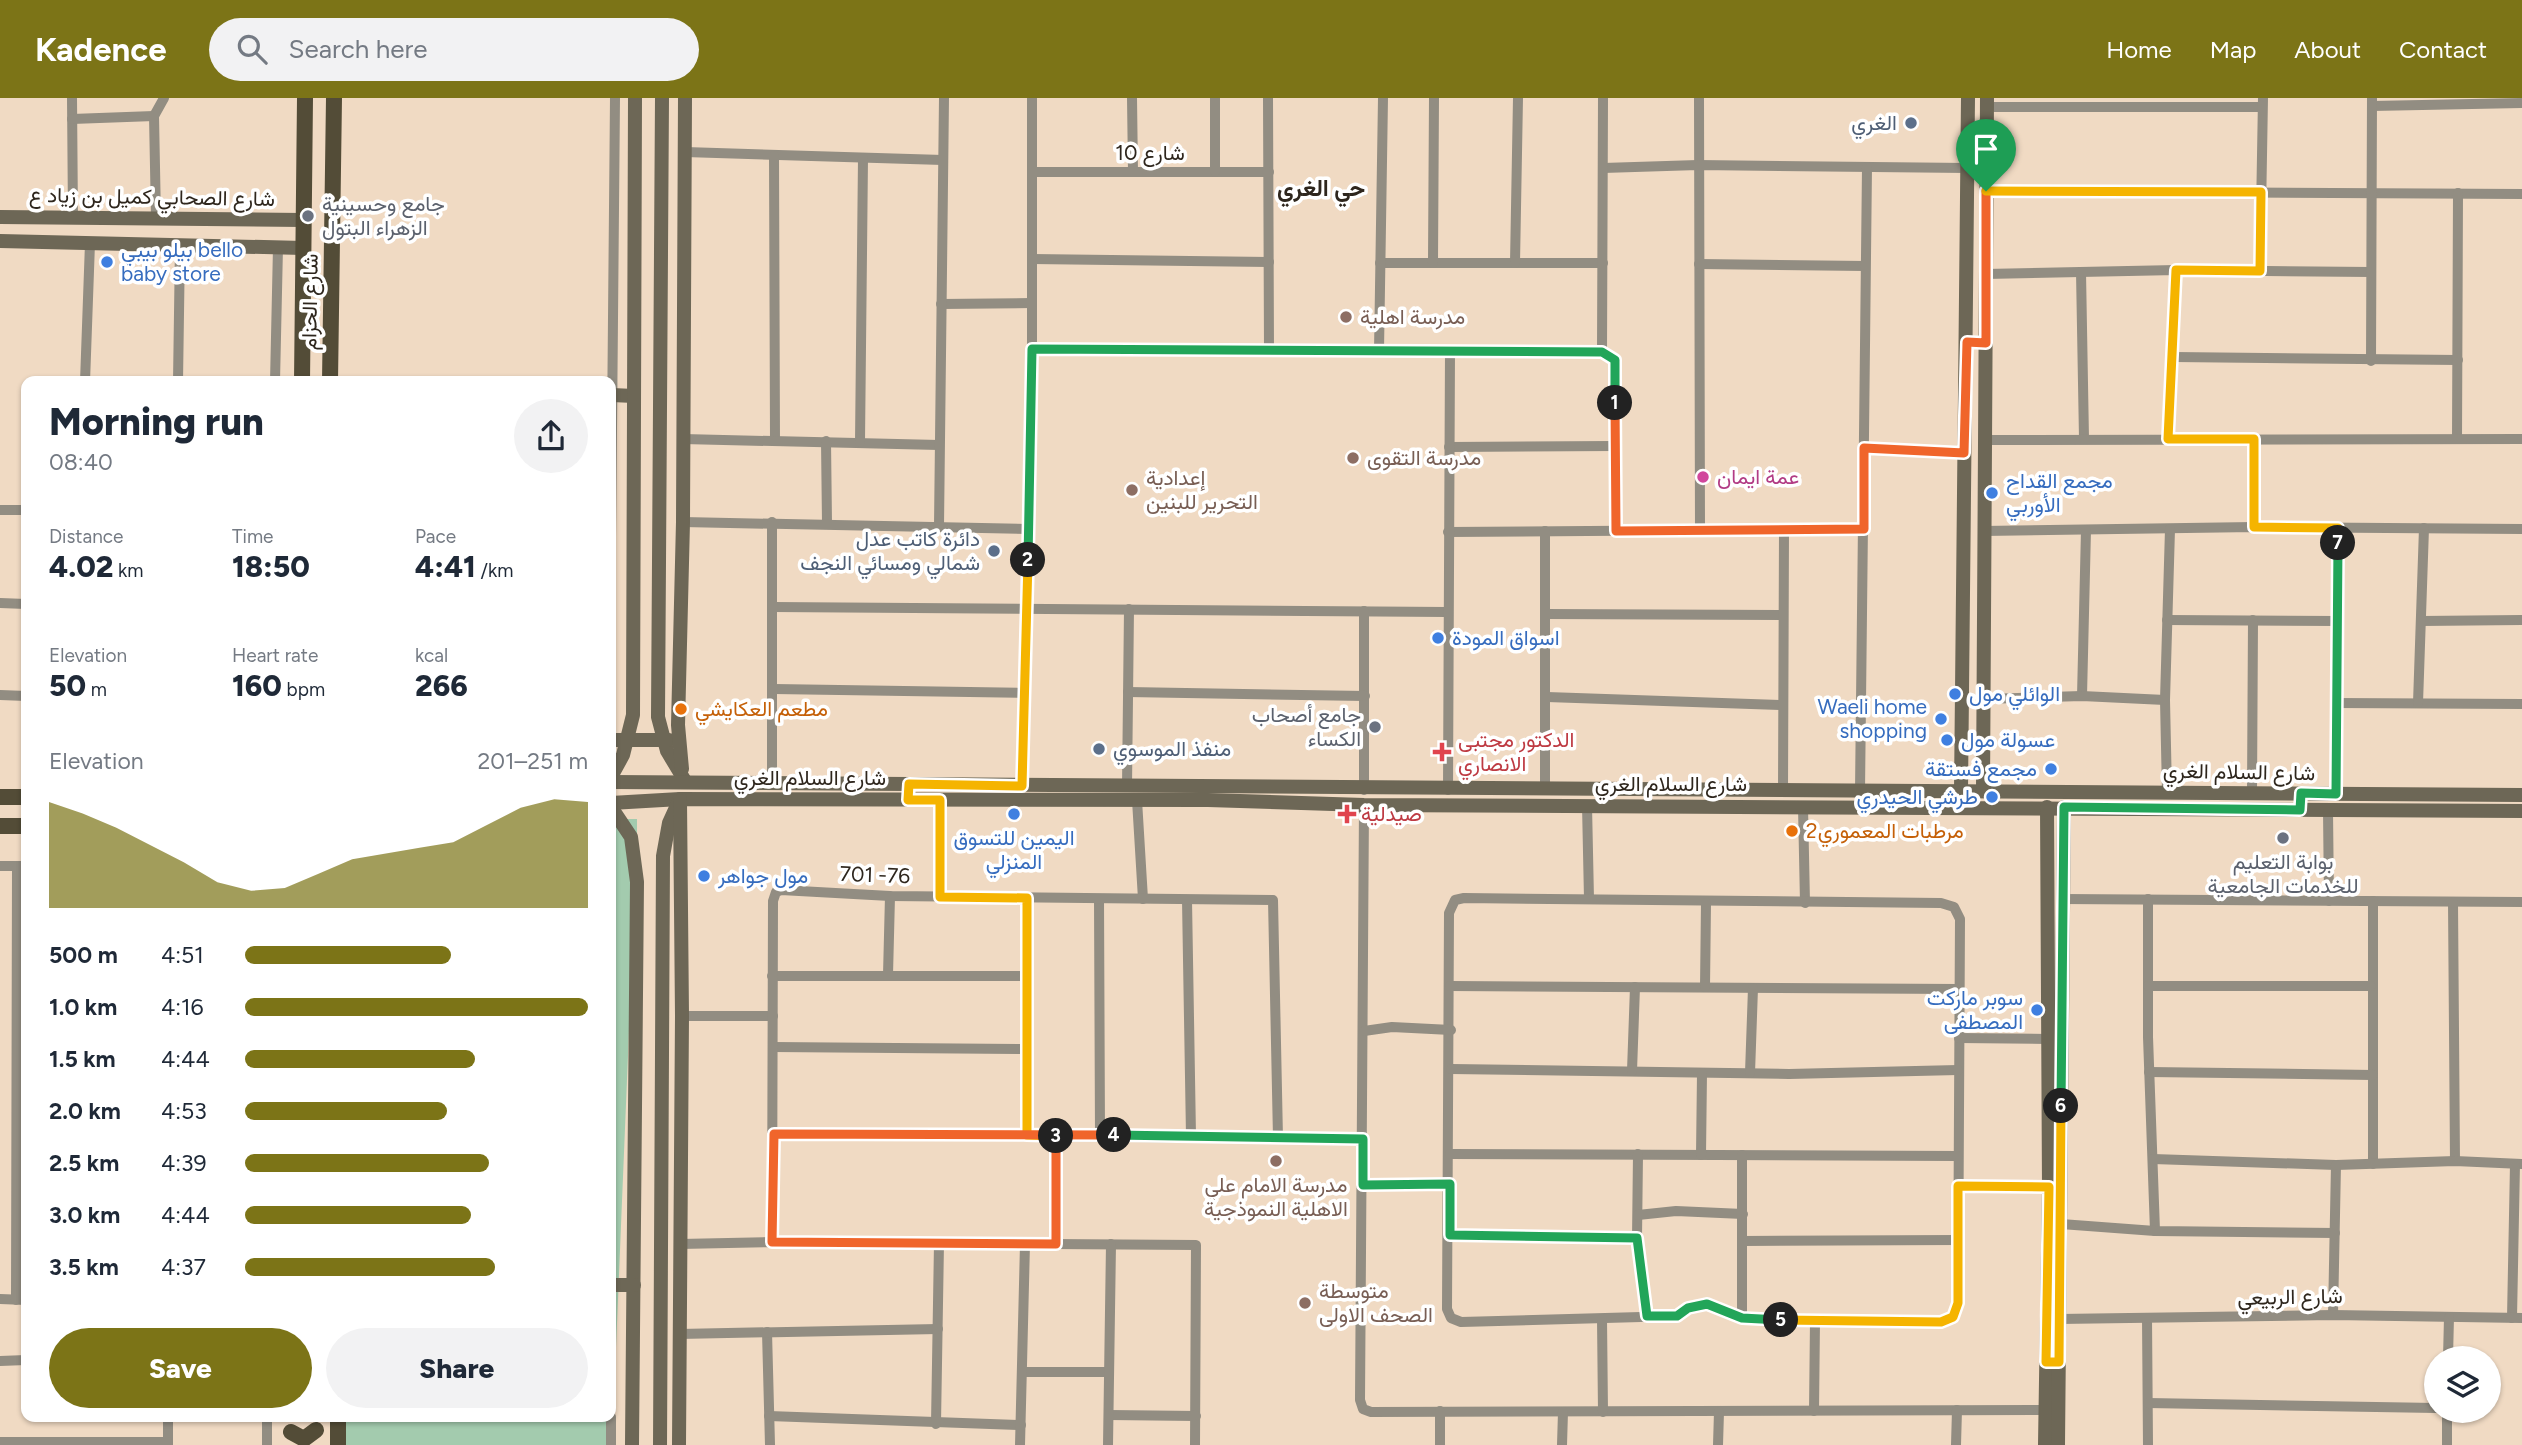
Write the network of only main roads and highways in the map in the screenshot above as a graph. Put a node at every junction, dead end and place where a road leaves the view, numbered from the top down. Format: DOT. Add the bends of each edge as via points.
graph roads {
  1 [pos="305,98"];
  2 [pos="334,98"];
  3 [pos="302,376"];
  4 [pos="330,376"];
  5 [pos="0,797"];
  6 [pos="21,797"];
  7 [pos="0,826"];
  8 [pos="21,826"];
  9 [pos="338,1422"];
  10 [pos="291,1431"];
  11 [pos="316,1431"];
  12 [pos="338,1445"];
  1 -- 3 [label="main road, شارع الحزام"];
  2 -- 4 [label="main road, شارع الحزام"];
  5 -- 6 [label="main road"];
  7 -- 8 [label="main road"];
  9 -- 12 [label="main road"];
  10 -- 11 [label="main road" via="304,1439"];
}
